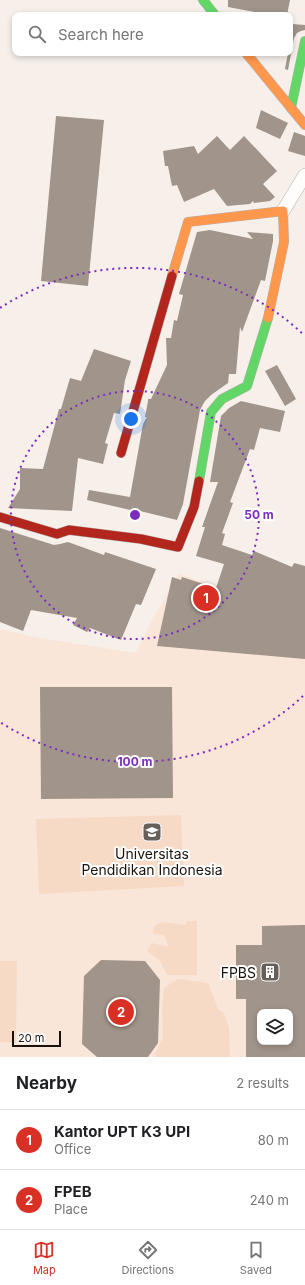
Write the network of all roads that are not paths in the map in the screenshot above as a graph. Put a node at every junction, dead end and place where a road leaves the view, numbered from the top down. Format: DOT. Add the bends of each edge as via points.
graph roads {
  1 [pos="203,0"];
  2 [pos="213,12"];
  3 [pos="305,41"];
  4 [pos="248,56"];
  5 [pos="291,108"];
  6 [pos="305,125"];
  7 [pos="305,175"];
  8 [pos="283,211"];
  9 [pos="121,453"];
  10 [pos="0,517"];
  1 -- 2 [label="street"];
  3 -- 5 [label="street"];
  4 -- 5 [label="street"];
  5 -- 6 [label="street"];
  7 -- 8 [label="street"];
  8 -- 9 [label="street" via="188,222"];
  8 -- 10 [label="street" via="284,242 268,317 247,386 225,396 211,412 194,507 178,547 141,539 69,530 56,534"];
}
